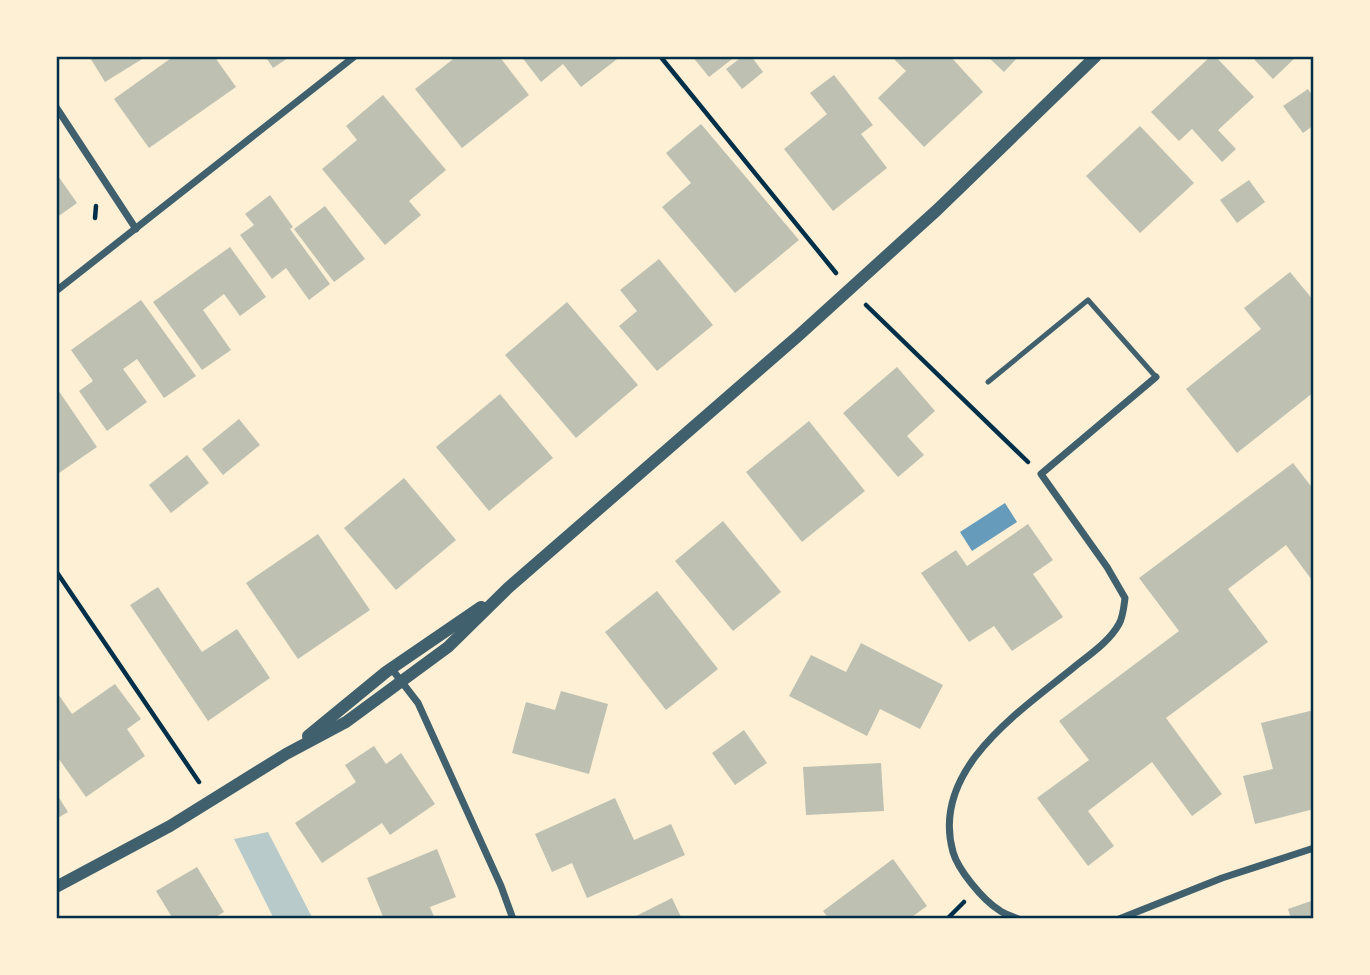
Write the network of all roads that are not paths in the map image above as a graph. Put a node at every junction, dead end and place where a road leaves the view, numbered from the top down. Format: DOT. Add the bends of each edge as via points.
graph roads {
  1 [pos="355,56"];
  2 [pos="1096,56"];
  3 [pos="56,107"];
  4 [pos="136,229"];
  5 [pos="56,291"];
  6 [pos="1156,377"];
  7 [pos="988,382"];
  8 [pos="508,588"];
  9 [pos="391,668"];
  10 [pos="402,682"];
  11 [pos="286,754"];
  12 [pos="1314,848"];
  13 [pos="56,887"];
  14 [pos="513,919"];
  15 [pos="1018,919"];
  16 [pos="1119,919"];
  1 -- 4 [label="street"];
  2 -- 8 [label="street" via="850,289"];
  3 -- 4 [label="street"];
  4 -- 5 [label="street"];
  6 -- 7 [label="lane" via="1088,300"];
  6 -- 15 [label="street" via="1041,474 1125,598 1121,622 1105,643 981,747 960,782 951,809 949,836 955,859 998,910"];
  8 -- 9 [label="street"];
  8 -- 10 [label="street" via="448,647"];
  9 -- 10 [label="street"];
  9 -- 11 [label="street"];
  10 -- 11 [label="street" via="346,722"];
  10 -- 14 [label="street" via="418,703"];
  11 -- 13 [label="street" via="170,826"];
  12 -- 16 [label="street"];
}
